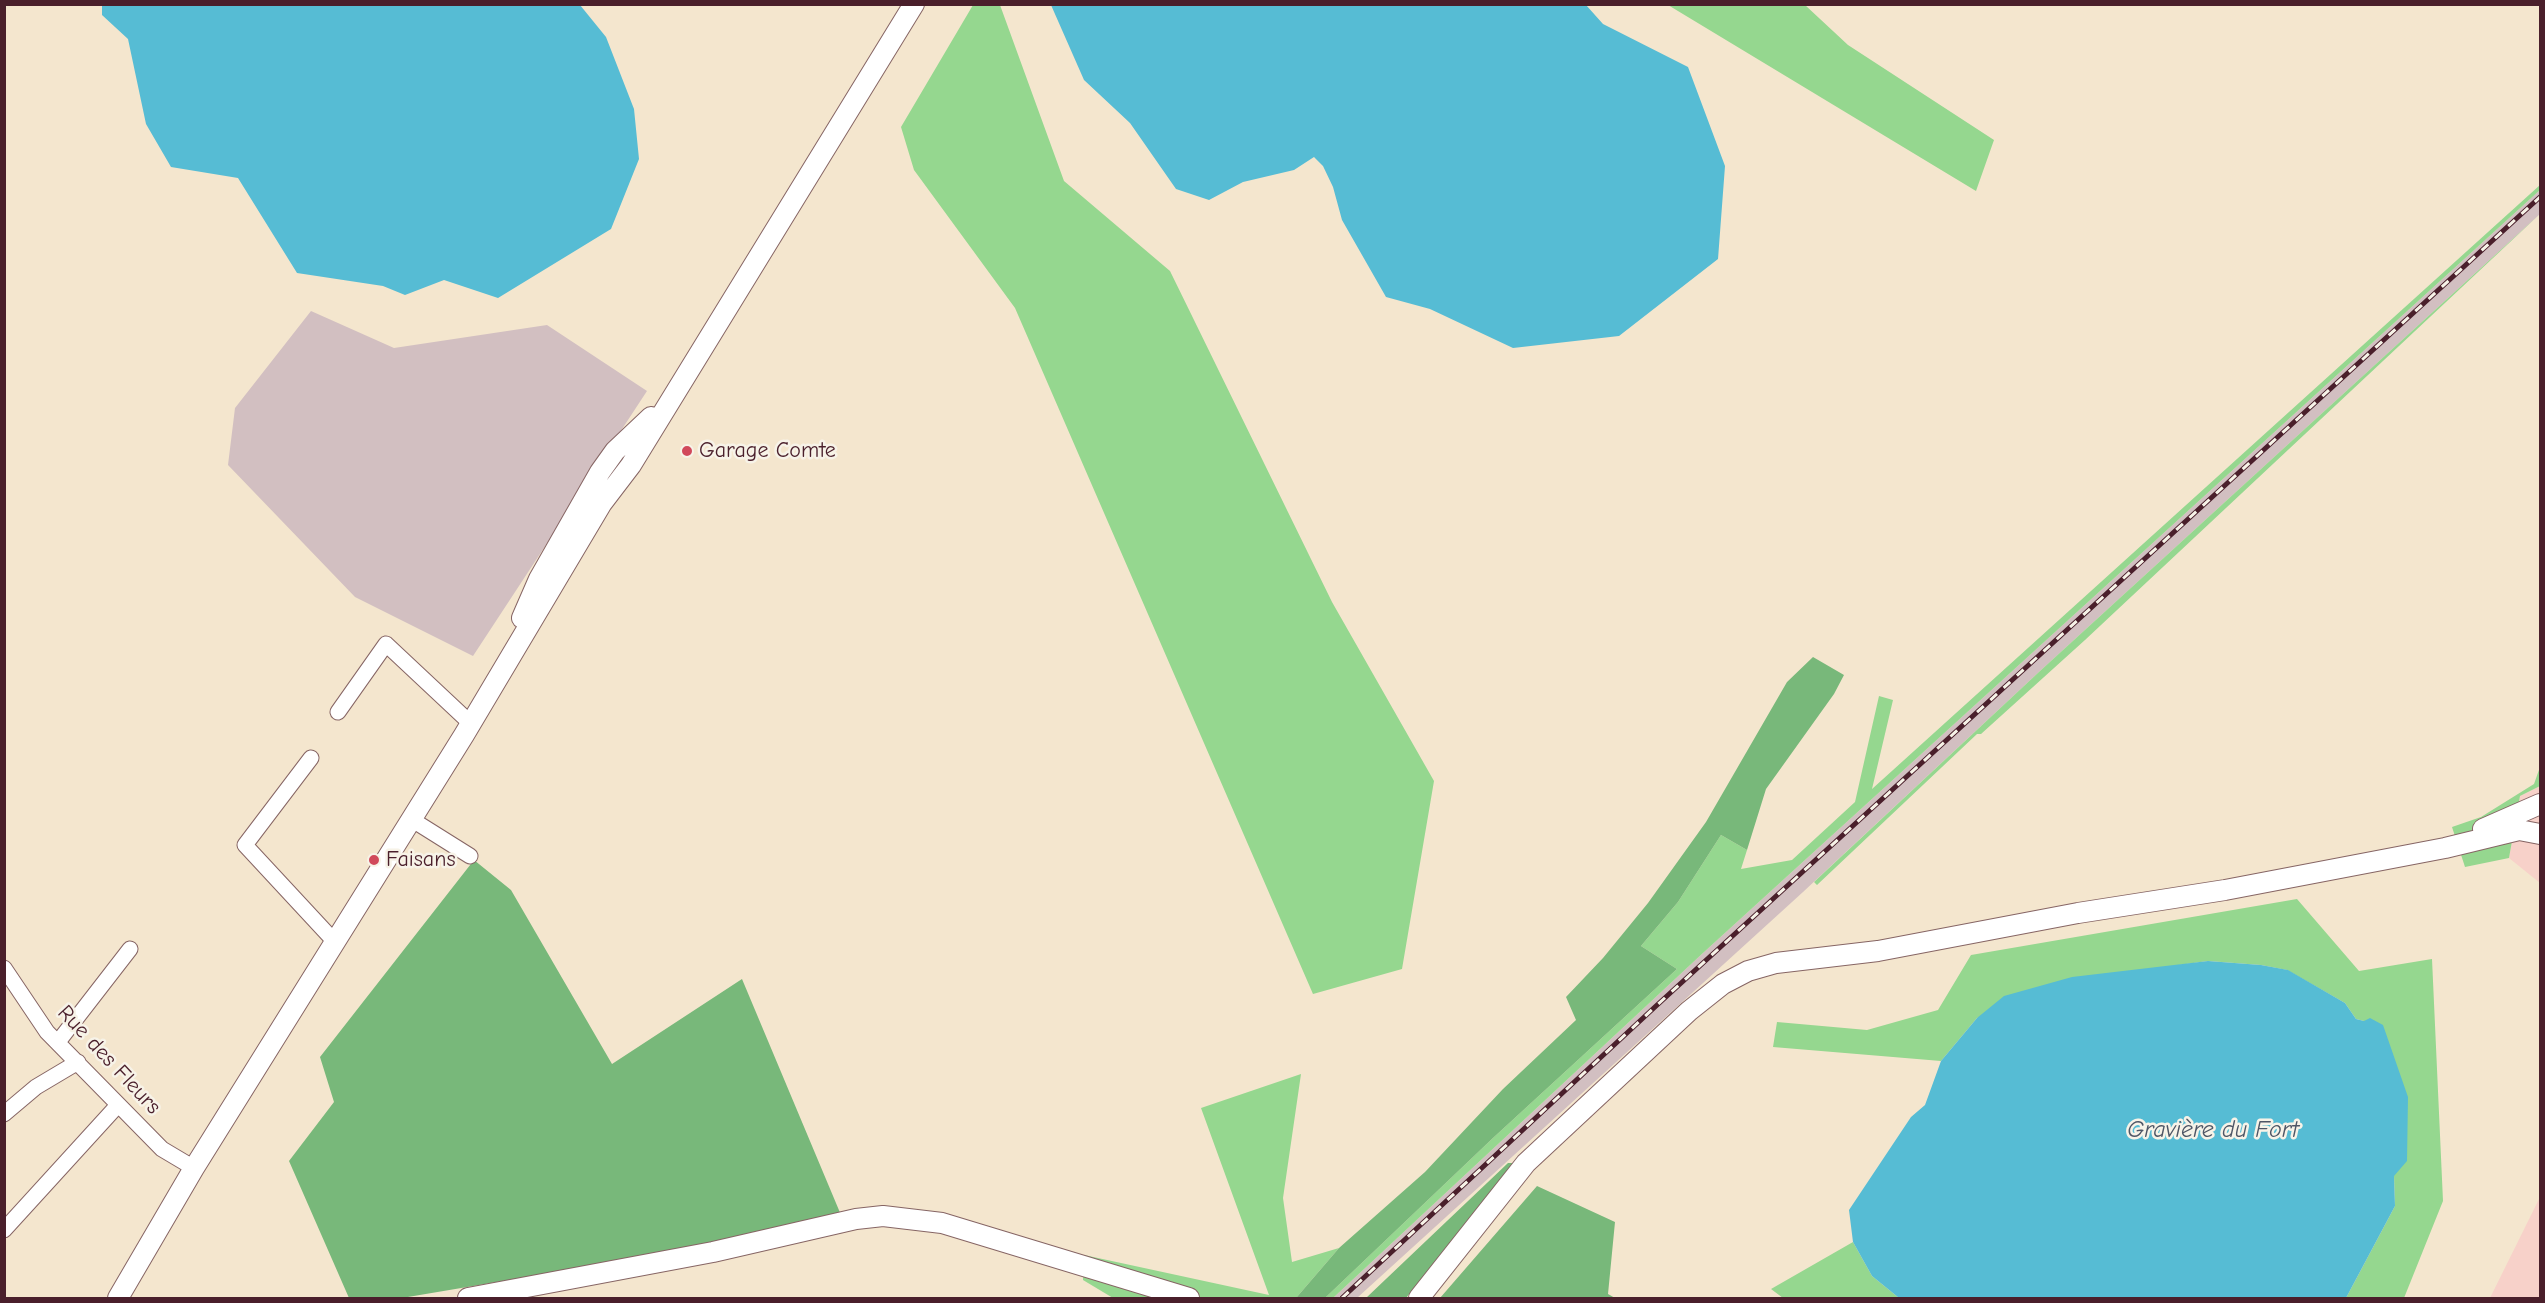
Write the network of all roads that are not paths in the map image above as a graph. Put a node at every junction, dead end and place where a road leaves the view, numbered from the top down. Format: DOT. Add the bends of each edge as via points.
graph roads {
  1 [pos="914,4"];
  2 [pos="338,712"];
  3 [pos="472,720"];
  4 [pos="311,758"];
  5 [pos="2541,804"];
  6 [pos="411,819"];
  7 [pos="2541,834"];
  8 [pos="470,856"];
  9 [pos="2400,856"];
  10 [pos="335,942"];
  11 [pos="130,949"];
  12 [pos="4,968"];
  13 [pos="58,1041"];
  14 [pos="78,1062"];
  15 [pos="118,1105"];
  16 [pos="4,1114"];
  17 [pos="194,1168"];
  18 [pos="4,1230"];
  19 [pos="118,1299"];
  20 [pos="468,1299"];
  21 [pos="1189,1299"];
  22 [pos="1419,1299"];
  1 -- 3 [label="main road" via="677,388 615,451 590,507"];
  2 -- 3 [label="street" via="386,644 466,719"];
  3 -- 6 [label="main road"];
  4 -- 10 [label="street" via="245,845"];
  5 -- 9 [label="main road"];
  6 -- 8 [label="street"];
  6 -- 10 [label="main road"];
  7 -- 9 [label="main road" via="2519,831"];
  9 -- 22 [label="main road" via="1878,951 1769,964 1734,977 1689,1011 1540,1148"];
  10 -- 17 [label="main road"];
  11 -- 13 [label="street"];
  12 -- 13 [label="street, Rue des Fleurs" via="47,1032"];
  13 -- 14 [label="street, Rue des Fleurs"];
  14 -- 15 [label="street, Rue des Fleurs"];
  14 -- 16 [label="street"];
  15 -- 17 [label="street, Rue des Fleurs" via="162,1149"];
  15 -- 18 [label="street"];
  17 -- 19 [label="main road"];
  20 -- 21 [label="main road" via="883,1216 942,1223"];
}
